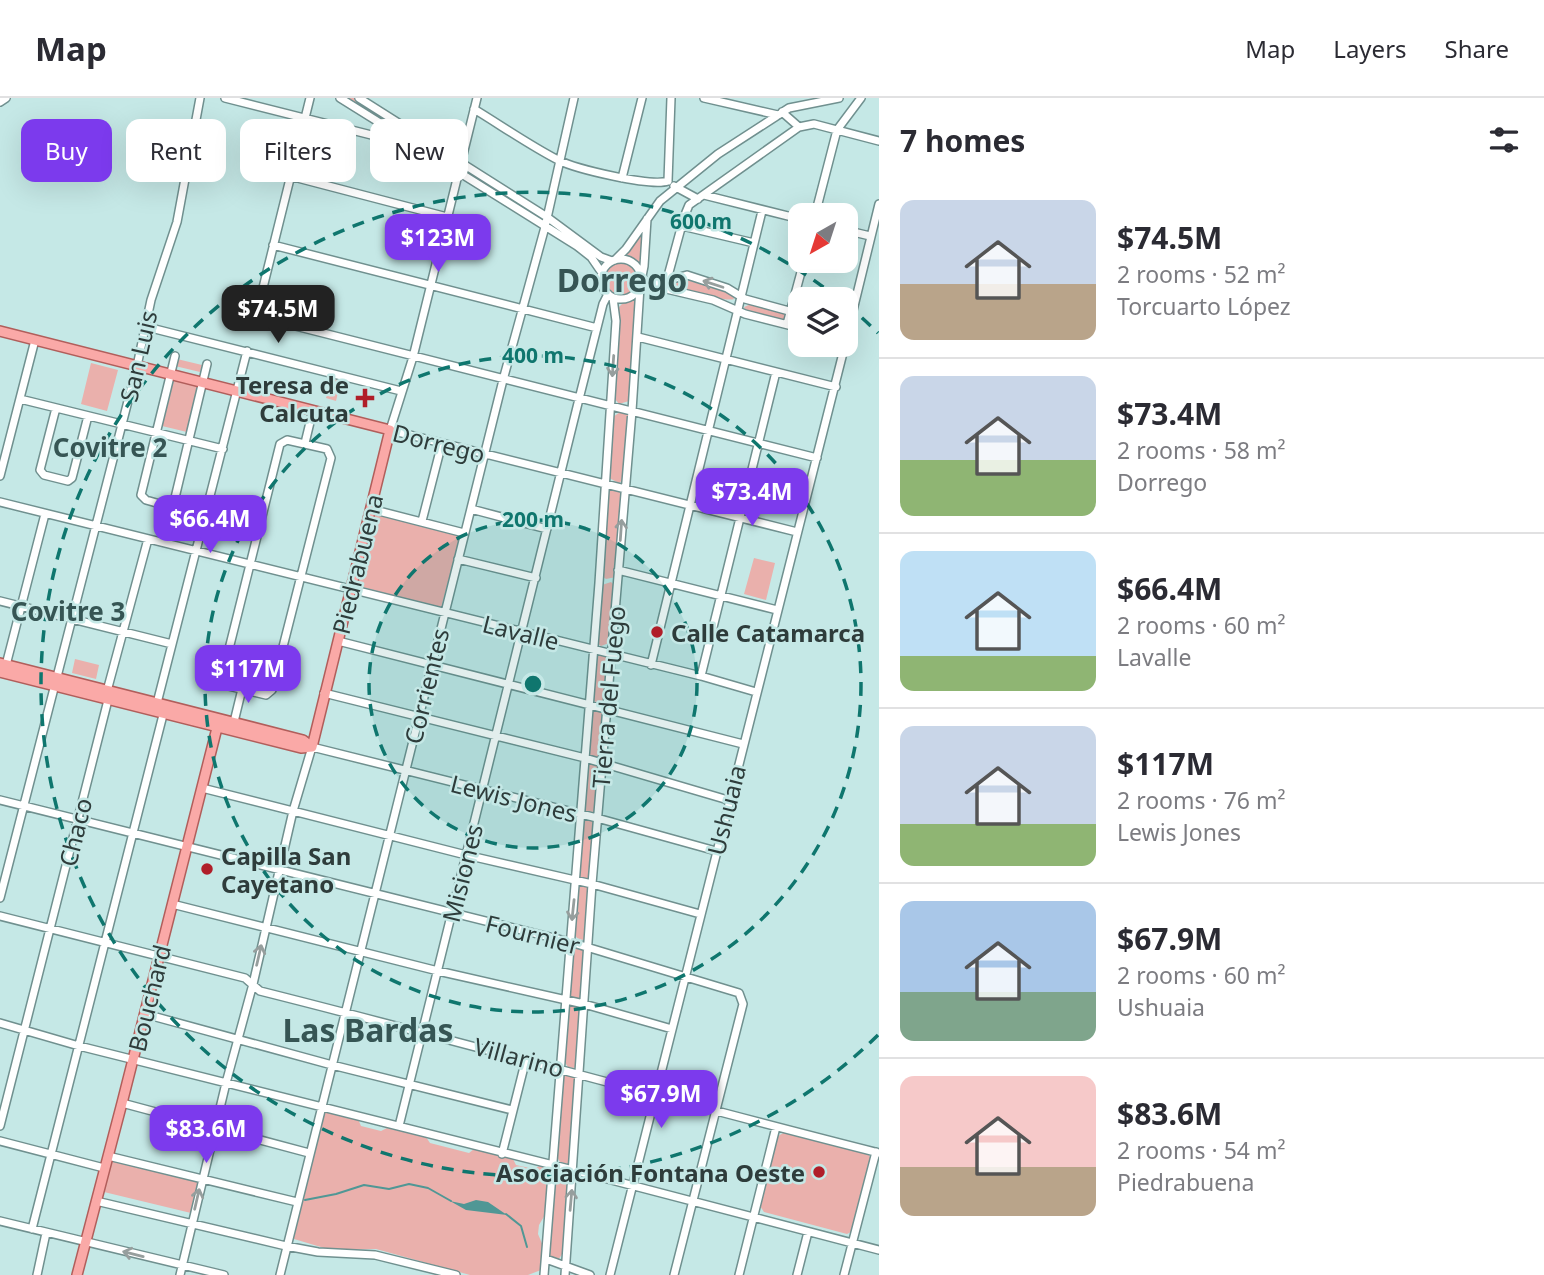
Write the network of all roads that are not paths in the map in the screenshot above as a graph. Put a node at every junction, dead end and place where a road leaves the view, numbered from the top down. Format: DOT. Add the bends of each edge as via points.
graph roads {
  1 [pos="6,98"];
  2 [pos="200,98"];
  3 [pos="226,98"];
  4 [pos="310,98"];
  5 [pos="340,98"];
  6 [pos="359,98"];
  7 [pos="477,98"];
  8 [pos="574,98"];
  9 [pos="642,98"];
  10 [pos="671,98"];
  11 [pos="704,98"];
  12 [pos="839,98"];
  13 [pos="861,98"];
  14 [pos="0,102"];
  15 [pos="474,109"];
  16 [pos="780,113"];
  17 [pos="304,118"];
  18 [pos="374,119"];
  19 [pos="389,119"];
  20 [pos="799,127"];
  21 [pos="837,130"];
  22 [pos="468,134"];
  23 [pos="370,135"];
  24 [pos="879,141"];
  25 [pos="560,161"];
  26 [pos="468,173"];
  27 [pos="468,174"];
  28 [pos="622,178"];
  29 [pos="668,181"];
  30 [pos="289,182"];
  31 [pos="313,182"];
  32 [pos="456,182"];
  33 [pos="675,187"];
  34 [pos="701,197"];
  35 [pos="818,203"];
  36 [pos="879,204"];
  37 [pos="762,211"];
  38 [pos="788,216"];
  39 [pos="447,217"];
  40 [pos="547,218"];
  41 [pos="647,218"];
  42 [pos="682,226"];
  43 [pos="545,227"];
  44 [pos="858,233"];
  45 [pos="870,236"];
  46 [pos="754,243"];
  47 [pos="273,245"];
  48 [pos="613,261"];
  49 [pos="602,273"];
  50 [pos="641,282"];
  51 [pos="666,283"];
  52 [pos="430,286"];
  53 [pos="857,287"];
  54 [pos="611,296"];
  55 [pos="740,298"];
  56 [pos="522,310"];
  57 [pos="737,310"];
  58 [pos="788,311"];
  59 [pos="788,324"];
  60 [pos="147,327"];
  61 [pos="597,328"];
  62 [pos="0,331"];
  63 [pos="638,337"];
  64 [pos="35,340"];
  65 [pos="247,351"];
  66 [pos="175,356"];
  67 [pos="413,357"];
  68 [pos="842,357"];
  69 [pos="724,358"];
  70 [pos="207,364"];
  71 [pos="137,366"];
  72 [pos="776,372"];
  73 [pos="171,375"];
  74 [pos="503,380"];
  75 [pos="204,383"];
  76 [pos="836,387"];
  77 [pos="401,391"];
  78 [pos="238,392"];
  79 [pos="20,399"];
  80 [pos="579,399"];
  81 [pos="611,406"];
  82 [pos="56,408"];
  83 [pos="313,410"];
  84 [pos="632,411"];
  85 [pos="88,416"];
  86 [pos="122,424"];
  87 [pos="390,430"];
  88 [pos="158,432"];
  89 [pos="707,432"];
  90 [pos="190,440"];
  91 [pos="305,443"];
  92 [pos="442,443"];
  93 [pos="758,445"];
  94 [pos="223,449"];
  95 [pos="484,454"];
  96 [pos="817,458"];
  97 [pos="561,474"];
  98 [pos="0,476"];
  99 [pos="606,484"];
  100 [pos="625,488"];
  101 [pos="0,502"];
  102 [pos="689,504"];
  103 [pos="371,509"];
  104 [pos="471,509"];
  105 [pos="45,514"];
  106 [pos="741,517"];
  107 [pos="422,522"];
  108 [pos="96,526"];
  109 [pos="547,529"];
  110 [pos="797,532"];
  111 [pos="464,533"];
  112 [pos="148,539"];
  113 [pos="197,551"];
  114 [pos="458,559"];
  115 [pos="250,564"];
  116 [pos="618,570"];
  117 [pos="301,577"];
  118 [pos="536,578"];
  119 [pos="670,583"];
  120 [pos="351,589"];
  121 [pos="721,596"];
  122 [pos="0,601"];
  123 [pos="22,606"];
  124 [pos="776,610"];
  125 [pos="444,612"];
  126 [pos="72,619"];
  127 [pos="122,631"];
  128 [pos="522,634"];
  129 [pos="338,641"];
  130 [pos="172,644"];
  131 [pos="593,651"];
  132 [pos="611,654"];
  133 [pos="651,665"];
  134 [pos="431,666"];
  135 [pos="2,668"];
  136 [pos="701,676"];
  137 [pos="55,682"];
  138 [pos="509,685"];
  139 [pos="242,689"];
  140 [pos="756,692"];
  141 [pos="324,693"];
  142 [pos="108,695"];
  143 [pos="589,705"];
  144 [pos="160,709"];
  145 [pos="607,710"];
  146 [pos="418,718"];
  147 [pos="218,723"];
  148 [pos="233,726"];
  149 [pos="495,736"];
  150 [pos="743,744"];
  151 [pos="312,747"];
  152 [pos="585,758"];
  153 [pos="603,763"];
  154 [pos="406,771"];
  155 [pos="202,788"];
  156 [pos="482,790"];
  157 [pos="0,800"];
  158 [pos="729,800"];
  159 [pos="25,807"];
  160 [pos="293,811"];
  161 [pos="580,814"];
  162 [pos="597,818"];
  163 [pos="78,820"];
  164 [pos="134,835"];
  165 [pos="389,836"];
  166 [pos="186,847"];
  167 [pos="716,851"];
  168 [pos="466,855"];
  169 [pos="279,871"];
  170 [pos="576,880"];
  171 [pos="592,884"];
  172 [pos="374,895"];
  173 [pos="0,898"];
  174 [pos="172,904"];
  175 [pos="452,914"];
  176 [pos="700,914"];
  177 [pos="0,916"];
  178 [pos="265,928"];
  179 [pos="51,929"];
  180 [pos="105,942"];
  181 [pos="570,942"];
  182 [pos="588,947"];
  183 [pos="361,951"];
  184 [pos="159,956"];
  185 [pos="438,971"];
  186 [pos="685,978"];
  187 [pos="253,984"];
  188 [pos="565,999"];
  189 [pos="584,1004"];
  190 [pos="345,1013"];
  191 [pos="145,1014"];
  192 [pos="0,1023"];
  193 [pos="672,1029"];
  194 [pos="24,1031"];
  195 [pos="422,1031"];
  196 [pos="237,1040"];
  197 [pos="79,1046"];
  198 [pos="133,1059"];
  199 [pos="526,1059"];
  200 [pos="332,1065"];
  201 [pos="561,1068"];
  202 [pos="580,1073"];
  203 [pos="226,1083"];
  204 [pos="408,1084"];
  205 [pos="655,1096"];
  206 [pos="122,1103"];
  207 [pos="321,1108"];
  208 [pos="512,1110"];
  209 [pos="714,1111"];
  210 [pos="0,1126"];
  211 [pos="398,1126"];
  212 [pos="776,1127"];
  213 [pos="214,1129"];
  214 [pos="0,1141"];
  215 [pos="309,1153"];
  216 [pos="877,1153"];
  217 [pos="51,1154"];
  218 [pos="502,1154"];
  219 [pos="108,1156"];
  220 [pos="553,1165"];
  221 [pos="104,1168"];
  222 [pos="573,1170"];
  223 [pos="202,1179"];
  224 [pos="633,1187"];
  225 [pos="96,1201"];
  226 [pos="297,1202"];
  227 [pos="692,1202"];
  228 [pos="753,1218"];
  229 [pos="0,1221"];
  230 [pos="191,1224"];
  231 [pos="32,1229"];
  232 [pos="808,1232"];
  233 [pos="46,1233"];
  234 [pos="85,1242"];
  235 [pos="852,1243"];
  236 [pos="286,1246"];
  237 [pos="879,1250"];
  238 [pos="546,1259"];
  239 [pos="182,1266"];
  240 [pos="565,1272"];
  241 [pos="37,1275"];
  242 [pos="76,1275"];
  243 [pos="180,1275"];
  244 [pos="224,1275"];
  245 [pos="279,1275"];
  246 [pos="456,1275"];
  247 [pos="544,1275"];
  248 [pos="590,1275"];
  249 [pos="610,1275"];
  250 [pos="674,1275"];
  251 [pos="739,1275"];
  252 [pos="797,1275"];
  253 [pos="844,1275"];
  1 -- 14 [label="street"];
  2 -- 60 [label="street, San Luis" via="177,222 151,300"];
  3 -- 17 [label="street"];
  4 -- 17 [label="street"];
  5 -- 18 [label="street"];
  6 -- 19 [label="street"];
  7 -- 15 [label="street, Piedrabuena"];
  8 -- 25 [label="street, Corrientes"];
  9 -- 28 [label="street"];
  10 -- 29 [label="street"];
  11 -- 16 [label="street"];
  12 -- 16 [label="street"];
  13 -- 21 [label="street"];
  15 -- 22 [label="street, Piedrabuena"];
  15 -- 25 [label="street"];
  16 -- 20 [label="street"];
  16 -- 33 [label="street"];
  17 -- 23 [label="street"];
  20 -- 21 [label="street" via="809,124"];
  20 -- 34 [label="street"];
  21 -- 24 [label="street"];
  21 -- 35 [label="street"];
  25 -- 28 [label="street"];
  25 -- 40 [label="street, Corrientes"];
  26 -- 40 [label="street"];
  27 -- 43 [label="street"];
  28 -- 29 [label="street" via="660,184"];
  29 -- 33 [label="street"];
  30 -- 47 [label="street"];
  31 -- 39 [label="street"];
  32 -- 39 [label="street, Piedrabuena"];
  33 -- 34 [label="street"];
  33 -- 41 [label="street"];
  34 -- 37 [label="street"];
  34 -- 42 [label="street" via="687,209"];
  36 -- 45 [label="street, Ushuaia"];
  37 -- 38 [label="street"];
  37 -- 46 [label="street"];
  39 -- 52 [label="street, Piedrabuena"];
  40 -- 43 [label="street, Corrientes"];
  40 -- 48 [label="street"];
  41 -- 48 [label="street"];
  41 -- 50 [label="street, Tierra del Fuego"];
  42 -- 46 [label="street"];
  42 -- 51 [label="street"];
  43 -- 49 [label="street" via="591,257"];
  43 -- 56 [label="street, Corrientes"];
  44 -- 45 [label="street"];
  45 -- 53 [label="street, Ushuaia"];
  46 -- 55 [label="street"];
  47 -- 52 [label="street"];
  47 -- 67 [label="street" via="256,316"];
  48 -- 49 [label="street"];
  48 -- 50 [label="street" via="632,262"];
  49 -- 54 [label="street" via="602,285"];
  50 -- 51 [label="street"];
  50 -- 54 [label="street" via="629,298"];
  50 -- 63 [label="street, Tierra del Fuego"];
  55 -- 51 [label="street, one-way" via="727,288 687,275"];
  51 -- 57 [label="street"];
  52 -- 56 [label="street"];
  52 -- 67 [label="street, Piedrabuena"];
  54 -- 61 [label="street, Misiones"];
  54 -- 81 [label="street, Tierra del Fuego, one-way" via="616,321"];
  55 -- 57 [label="street"];
  55 -- 58 [label="street"];
  56 -- 61 [label="street"];
  56 -- 74 [label="street, Corrientes"];
  57 -- 59 [label="street"];
  57 -- 69 [label="street"];
  60 -- 65 [label="street"];
  60 -- 71 [label="street, San Luis"];
  61 -- 80 [label="street, Misiones"];
  62 -- 64 [label="main road, Dorrego"];
  63 -- 69 [label="street"];
  63 -- 84 [label="street, Tierra del Fuego"];
  64 -- 71 [label="main road, Dorrego"];
  64 -- 79 [label="street"];
  65 -- 77 [label="street"];
  65 -- 78 [label="street"];
  66 -- 73 [label="street"];
  67 -- 74 [label="street"];
  67 -- 77 [label="street, Piedrabuena"];
  68 -- 76 [label="street, Ushuaia"];
  69 -- 72 [label="street"];
  69 -- 89 [label="street"];
  70 -- 75 [label="street"];
  71 -- 73 [label="main road, Dorrego"];
  71 -- 86 [label="street, San Luis"];
  72 -- 76 [label="street"];
  72 -- 93 [label="street"];
  73 -- 75 [label="main road, Dorrego"];
  73 -- 88 [label="street"];
  74 -- 80 [label="street"];
  74 -- 95 [label="street, Corrientes"];
  75 -- 78 [label="main road, Dorrego"];
  75 -- 90 [label="street"];
  76 -- 96 [label="street, Ushuaia"];
  77 -- 87 [label="street, Piedrabuena"];
  78 -- 83 [label="main road, Dorrego"];
  78 -- 94 [label="street"];
  79 -- 82 [label="street"];
  79 -- 98 [label="street"];
  80 -- 81 [label="street"];
  80 -- 97 [label="street, Misiones"];
  81 -- 84 [label="street"];
  81 -- 99 [label="street, Tierra del Fuego"];
  82 -- 85 [label="street"];
  82 -- 85 [label="street" via="40,470 68,481"];
  83 -- 87 [label="main road, Dorrego"];
  83 -- 91 [label="street"];
  84 -- 89 [label="street"];
  84 -- 100 [label="street, Tierra del Fuego"];
  85 -- 86 [label="street"];
  86 -- 88 [label="street"];
  86 -- 108 [label="street, San Luis"];
  87 -- 92 [label="street, Dorrego"];
  87 -- 103 [label="main road, Piedrabuena"];
  88 -- 90 [label="street"];
  88 -- 90 [label="street" via="141,495 167,506 174,502"];
  89 -- 93 [label="street"];
  89 -- 102 [label="street"];
  90 -- 94 [label="street"];
  91 -- 115 [label="street" via="287,440 280,444"];
  91 -- 117 [label="street" via="327,449 331,458"];
  92 -- 95 [label="street, Dorrego"];
  92 -- 107 [label="street"];
  93 -- 96 [label="street"];
  93 -- 106 [label="street"];
  94 -- 113 [label="street"];
  95 -- 97 [label="street, Dorrego"];
  95 -- 104 [label="street, Corrientes"];
  96 -- 110 [label="street, Ushuaia"];
  97 -- 99 [label="street, Dorrego"];
  97 -- 109 [label="street, Misiones"];
  99 -- 100 [label="street, Dorrego"];
  99 -- 131 [label="street, Tierra del Fuego"];
  100 -- 102 [label="street, Dorrego"];
  116 -- 100 [label="street, Tierra del Fuego, one-way"];
  101 -- 105 [label="street, Lavalle"];
  102 -- 106 [label="street, Dorrego"];
  102 -- 119 [label="street"];
  103 -- 107 [label="street"];
  103 -- 120 [label="main road, Piedrabuena"];
  104 -- 109 [label="street"];
  104 -- 111 [label="street, Corrientes"];
  105 -- 108 [label="street, Lavalle"];
  105 -- 123 [label="street"];
  106 -- 110 [label="street, Dorrego"];
  106 -- 121 [label="street"];
  107 -- 111 [label="street"];
  108 -- 112 [label="street, Lavalle"];
  108 -- 126 [label="street, San Luis"];
  109 -- 118 [label="street, Misiones"];
  110 -- 124 [label="street, Ushuaia"];
  111 -- 114 [label="street, Corrientes"];
  112 -- 113 [label="street, Lavalle"];
  112 -- 127 [label="street, Chaco"];
  113 -- 115 [label="street, Lavalle"];
  113 -- 130 [label="street"];
  114 -- 118 [label="street"];
  114 -- 125 [label="street, Corrientes"];
  115 -- 117 [label="street, Lavalle"];
  115 -- 139 [label="street" via="221,681"];
  116 -- 119 [label="street"];
  116 -- 132 [label="street, Tierra del Fuego"];
  117 -- 120 [label="street, Lavalle"];
  117 -- 139 [label="street" via="272,690 266,695"];
  118 -- 128 [label="street, Misiones"];
  119 -- 121 [label="street"];
  119 -- 133 [label="street"];
  120 -- 125 [label="street, Lavalle"];
  120 -- 129 [label="main road, Piedrabuena"];
  121 -- 124 [label="street"];
  121 -- 136 [label="street"];
  122 -- 123 [label="street"];
  123 -- 126 [label="street"];
  123 -- 135 [label="street"];
  124 -- 140 [label="street, Ushuaia"];
  125 -- 128 [label="street, Lavalle"];
  125 -- 134 [label="street, Corrientes"];
  126 -- 127 [label="street"];
  126 -- 137 [label="street, San Luis"];
  127 -- 130 [label="street"];
  127 -- 142 [label="street, Chaco"];
  128 -- 131 [label="street, Lavalle"];
  128 -- 138 [label="street, Misiones"];
  129 -- 134 [label="street"];
  129 -- 141 [label="main road, Piedrabuena"];
  130 -- 144 [label="street"];
  131 -- 132 [label="street, Lavalle"];
  131 -- 143 [label="street, Tierra del Fuego"];
  132 -- 133 [label="street, Lavalle"];
  132 -- 145 [label="street, Tierra del Fuego"];
  133 -- 136 [label="street, Lavalle"];
  134 -- 138 [label="street"];
  134 -- 146 [label="street, Corrientes"];
  135 -- 137 [label="main road, Lewis Jones"];
  136 -- 140 [label="street, Lavalle"];
  137 -- 142 [label="main road, Lewis Jones"];
  137 -- 159 [label="street, San Luis"];
  138 -- 143 [label="street"];
  138 -- 149 [label="street, Misiones"];
  139 -- 148 [label="street"];
  140 -- 150 [label="street, Ushuaia"];
  141 -- 146 [label="street"];
  141 -- 151 [label="main road, Piedrabuena"];
  142 -- 144 [label="main road, Lewis Jones"];
  142 -- 163 [label="street, Chaco"];
  143 -- 145 [label="street"];
  143 -- 152 [label="street, Tierra del Fuego"];
  144 -- 147 [label="main road, Lewis Jones"];
  144 -- 164 [label="street"];
  145 -- 150 [label="street"];
  145 -- 153 [label="street, Tierra del Fuego"];
  146 -- 149 [label="street"];
  146 -- 154 [label="street, Corrientes"];
  147 -- 148 [label="main road, Lewis Jones"];
  147 -- 155 [label="main road, Bouchard"];
  148 -- 151 [label="main road, Lewis Jones" via="301,748"];
  149 -- 152 [label="street"];
  149 -- 156 [label="street, Misiones"];
  150 -- 158 [label="street, Ushuaia"];
  151 -- 154 [label="street, Lewis Jones"];
  151 -- 160 [label="street, Piedrabuena"];
  152 -- 153 [label="street"];
  152 -- 161 [label="street, Tierra del Fuego"];
  153 -- 158 [label="street"];
  153 -- 162 [label="street, Tierra del Fuego"];
  154 -- 156 [label="street, Lewis Jones"];
  154 -- 165 [label="street, Corrientes"];
  155 -- 160 [label="street"];
  155 -- 166 [label="main road, Bouchard"];
  156 -- 161 [label="street, Lewis Jones"];
  156 -- 168 [label="street, Misiones"];
  157 -- 159 [label="street, Fournier"];
  158 -- 167 [label="street, Ushuaia"];
  159 -- 163 [label="street, Fournier"];
  159 -- 173 [label="street, San Luis"];
  160 -- 165 [label="street"];
  160 -- 169 [label="street, Piedrabuena"];
  161 -- 162 [label="street, Lewis Jones"];
  161 -- 170 [label="street, Tierra del Fuego"];
  162 -- 167 [label="street, Lewis Jones"];
  162 -- 171 [label="street, Tierra del Fuego"];
  163 -- 164 [label="street, Fournier"];
  163 -- 179 [label="street, Chaco"];
  164 -- 166 [label="street, Fournier"];
  164 -- 180 [label="street"];
  165 -- 168 [label="street"];
  165 -- 172 [label="street, Corrientes"];
  166 -- 169 [label="street, Fournier"];
  166 -- 174 [label="main road, Bouchard"];
  167 -- 176 [label="street, Ushuaia"];
  168 -- 170 [label="street"];
  168 -- 175 [label="street, Misiones"];
  169 -- 172 [label="street, Fournier"];
  169 -- 178 [label="street, Piedrabuena"];
  170 -- 171 [label="street"];
  170 -- 181 [label="street, Tierra del Fuego, one-way"];
  171 -- 176 [label="street"];
  171 -- 182 [label="street, Tierra del Fuego"];
  172 -- 175 [label="street, Fournier"];
  172 -- 183 [label="street, Corrientes"];
  174 -- 178 [label="street"];
  174 -- 184 [label="main road, Bouchard"];
  175 -- 181 [label="street, Fournier"];
  175 -- 185 [label="street, Misiones"];
  176 -- 186 [label="street, Ushuaia"];
  177 -- 179 [label="street, Villarino"];
  178 -- 183 [label="street"];
  187 -- 178 [label="street, Piedrabuena, one-way"];
  179 -- 180 [label="street, Villarino"];
  179 -- 194 [label="street, Chaco"];
  180 -- 184 [label="street, Villarino"];
  180 -- 197 [label="street"];
  181 -- 182 [label="street, Fournier"];
  181 -- 188 [label="street, Tierra del Fuego"];
  182 -- 186 [label="street, Fournier"];
  182 -- 189 [label="street, Tierra del Fuego"];
  183 -- 185 [label="street"];
  183 -- 190 [label="street, Corrientes"];
  184 -- 187 [label="street, Villarino"];
  184 -- 191 [label="main road, Bouchard"];
  185 -- 188 [label="street"];
  185 -- 195 [label="street, Misiones"];
  186 -- 193 [label="street, Ushuaia"];
  186 -- 209 [label="street, Fournier" via="739,993 743,1004"];
  187 -- 190 [label="street, Villarino" via="260,991"];
  187 -- 196 [label="street, Piedrabuena"];
  188 -- 189 [label="street"];
  188 -- 201 [label="street, Tierra del Fuego"];
  189 -- 193 [label="street"];
  189 -- 202 [label="street, Tierra del Fuego"];
  190 -- 195 [label="street, Villarino"];
  190 -- 200 [label="street, Corrientes"];
  191 -- 196 [label="street"];
  191 -- 198 [label="main road, Bouchard"];
  192 -- 194 [label="street"];
  193 -- 205 [label="street, Ushuaia"];
  194 -- 197 [label="street"];
  194 -- 210 [label="street, Chaco"];
  195 -- 199 [label="street, Villarino"];
  195 -- 204 [label="street, Misiones"];
  196 -- 200 [label="street"];
  196 -- 203 [label="street, Piedrabuena"];
  197 -- 198 [label="street"];
  197 -- 217 [label="street"];
  198 -- 203 [label="street"];
  198 -- 206 [label="main road, Bouchard"];
  199 -- 201 [label="street, Villarino"];
  199 -- 208 [label="street"];
  200 -- 204 [label="street"];
  200 -- 207 [label="street, Corrientes"];
  201 -- 202 [label="street, Villarino"];
  201 -- 220 [label="street, Tierra del Fuego"];
  202 -- 205 [label="street, Villarino"];
  202 -- 222 [label="street, Tierra del Fuego"];
  203 -- 207 [label="street"];
  203 -- 213 [label="street, Piedrabuena"];
  204 -- 208 [label="street"];
  204 -- 211 [label="street, Misiones"];
  205 -- 209 [label="street, Villarino"];
  205 -- 224 [label="street, Ushuaia"];
  206 -- 213 [label="street"];
  206 -- 219 [label="main road, Bouchard"];
  207 -- 211 [label="street"];
  207 -- 215 [label="street, Corrientes"];
  208 -- 218 [label="street"];
  209 -- 212 [label="street, Villarino"];
  209 -- 227 [label="street"];
  211 -- 218 [label="street"];
  212 -- 216 [label="street, Villarino"];
  212 -- 228 [label="street"];
  213 -- 215 [label="street"];
  213 -- 223 [label="street, Piedrabuena"];
  214 -- 217 [label="street"];
  215 -- 226 [label="street, Corrientes"];
  216 -- 235 [label="street"];
  217 -- 221 [label="street"];
  217 -- 231 [label="street"];
  218 -- 220 [label="street"];
  219 -- 221 [label="main road, Bouchard"];
  219 -- 223 [label="street"];
  220 -- 222 [label="street"];
  220 -- 238 [label="street, Tierra del Fuego"];
  221 -- 225 [label="main road, Bouchard"];
  222 -- 224 [label="street"];
  240 -- 222 [label="street, Tierra del Fuego, one-way"];
  223 -- 226 [label="street"];
  230 -- 223 [label="street, Piedrabuena, one-way"];
  224 -- 227 [label="street"];
  224 -- 249 [label="street, Ushuaia"];
  225 -- 230 [label="street"];
  225 -- 234 [label="main road, Bouchard"];
  226 -- 236 [label="street, Corrientes"];
  227 -- 228 [label="street"];
  227 -- 250 [label="street"];
  228 -- 232 [label="street"];
  228 -- 251 [label="street"];
  229 -- 231 [label="street"];
  230 -- 236 [label="street"];
  230 -- 239 [label="street, Piedrabuena"];
  231 -- 233 [label="street"];
  232 -- 235 [label="street"];
  232 -- 252 [label="street"];
  233 -- 234 [label="street"];
  233 -- 241 [label="street"];
  239 -- 234 [label="street, one-way"];
  234 -- 242 [label="main road, Bouchard"];
  235 -- 237 [label="street"];
  235 -- 253 [label="street"];
  236 -- 245 [label="street, Corrientes"];
  236 -- 246 [label="street" via="375,1255"];
  238 -- 240 [label="street"];
  238 -- 247 [label="street, Tierra del Fuego"];
  239 -- 243 [label="street, Piedrabuena"];
  239 -- 244 [label="street"];
  240 -- 248 [label="street"];
}
